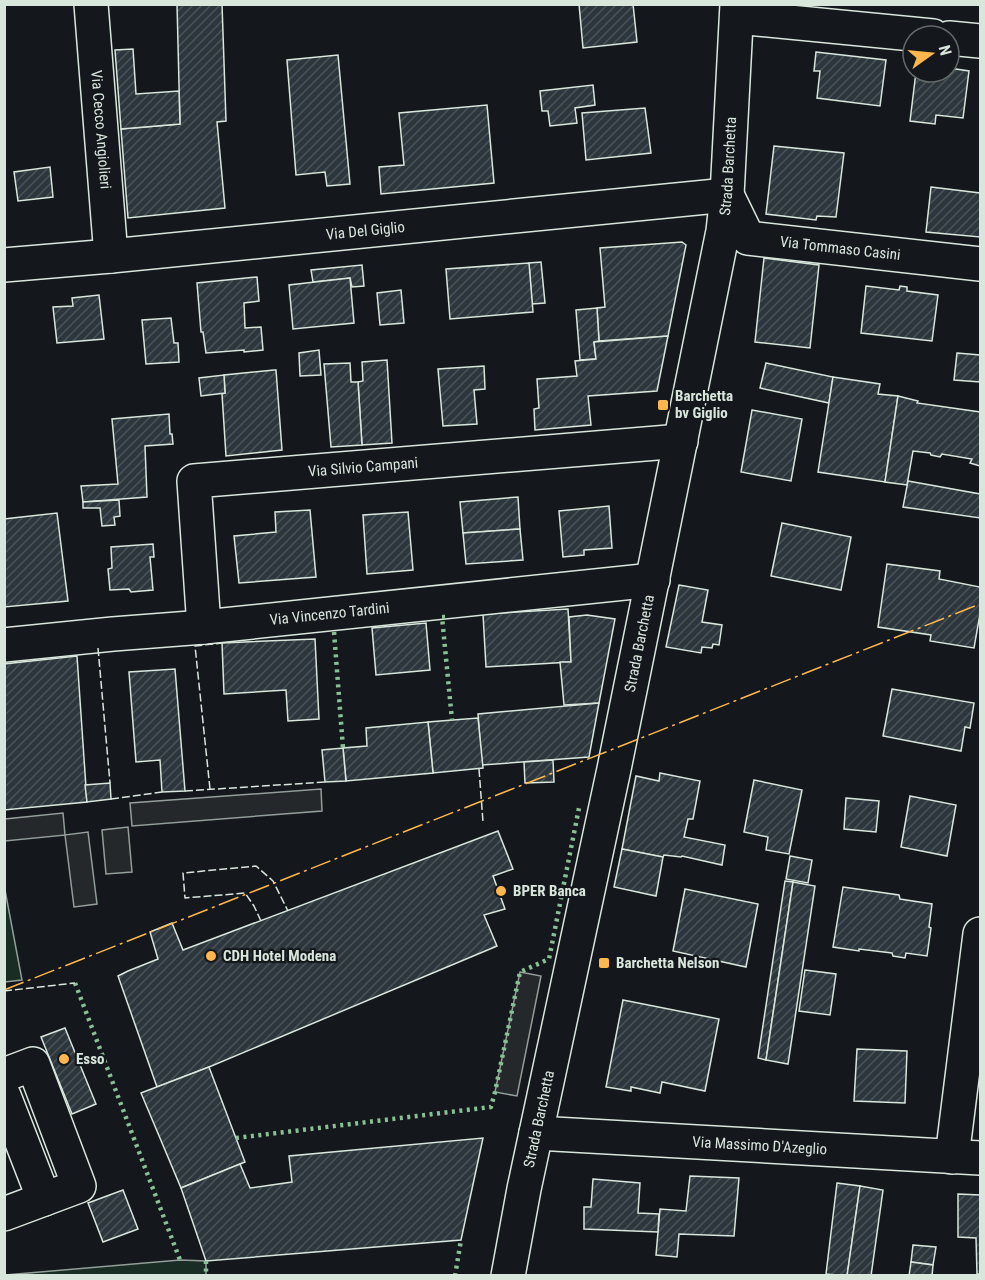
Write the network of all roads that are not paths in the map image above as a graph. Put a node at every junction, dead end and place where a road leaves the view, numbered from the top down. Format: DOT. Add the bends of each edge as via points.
graph roads {
  1 [pos="91,4"];
  2 [pos="737,11"];
  3 [pos="901,32"];
  4 [pos="961,39"];
  5 [pos="981,41"];
  6 [pos="727,195"];
  7 [pos="111,256"];
  8 [pos="981,264"];
  9 [pos="4,265"];
  10 [pos="681,441"];
  11 [pos="653,580"];
  12 [pos="204,627"];
  13 [pos="4,645"];
  14 [pos="981,934"];
  15 [pos="4,1075"];
  16 [pos="4,1096"];
  17 [pos="536,1133"];
  18 [pos="966,1158"];
  19 [pos="44,1199"];
  20 [pos="7,1207"];
  21 [pos="508,1275"];
  1 -- 7 [label="street, Via Cecco Angiolieri"];
  2 -- 3 [label="street"];
  2 -- 6 [label="street, Strada Barchetta"];
  4 -- 5 [label="street"];
  6 -- 7 [label="street, Via Del Giglio"];
  6 -- 8 [label="street, Via Tommaso Casini" via="748,238"];
  6 -- 10 [label="street, Strada Barchetta"];
  7 -- 9 [label="street, Via Del Giglio"];
  10 -- 11 [label="street, Strada Barchetta"];
  10 -- 12 [label="street, Via Silvio Campani" via="194,481"];
  11 -- 12 [label="street, Via Vincenzo Tardini"];
  11 -- 17 [label="street, Strada Barchetta"];
  12 -- 13 [label="street, Via Vincenzo Tardini"];
  14 -- 18 [label="street"];
  15 -- 19 [label="street" via="33,1064 79,1185"];
  16 -- 19 [label="street"];
  17 -- 18 [label="street, Via Massimo D'Azeglio"];
  17 -- 21 [label="street, Strada Barchetta"];
  19 -- 20 [label="street"];
}
